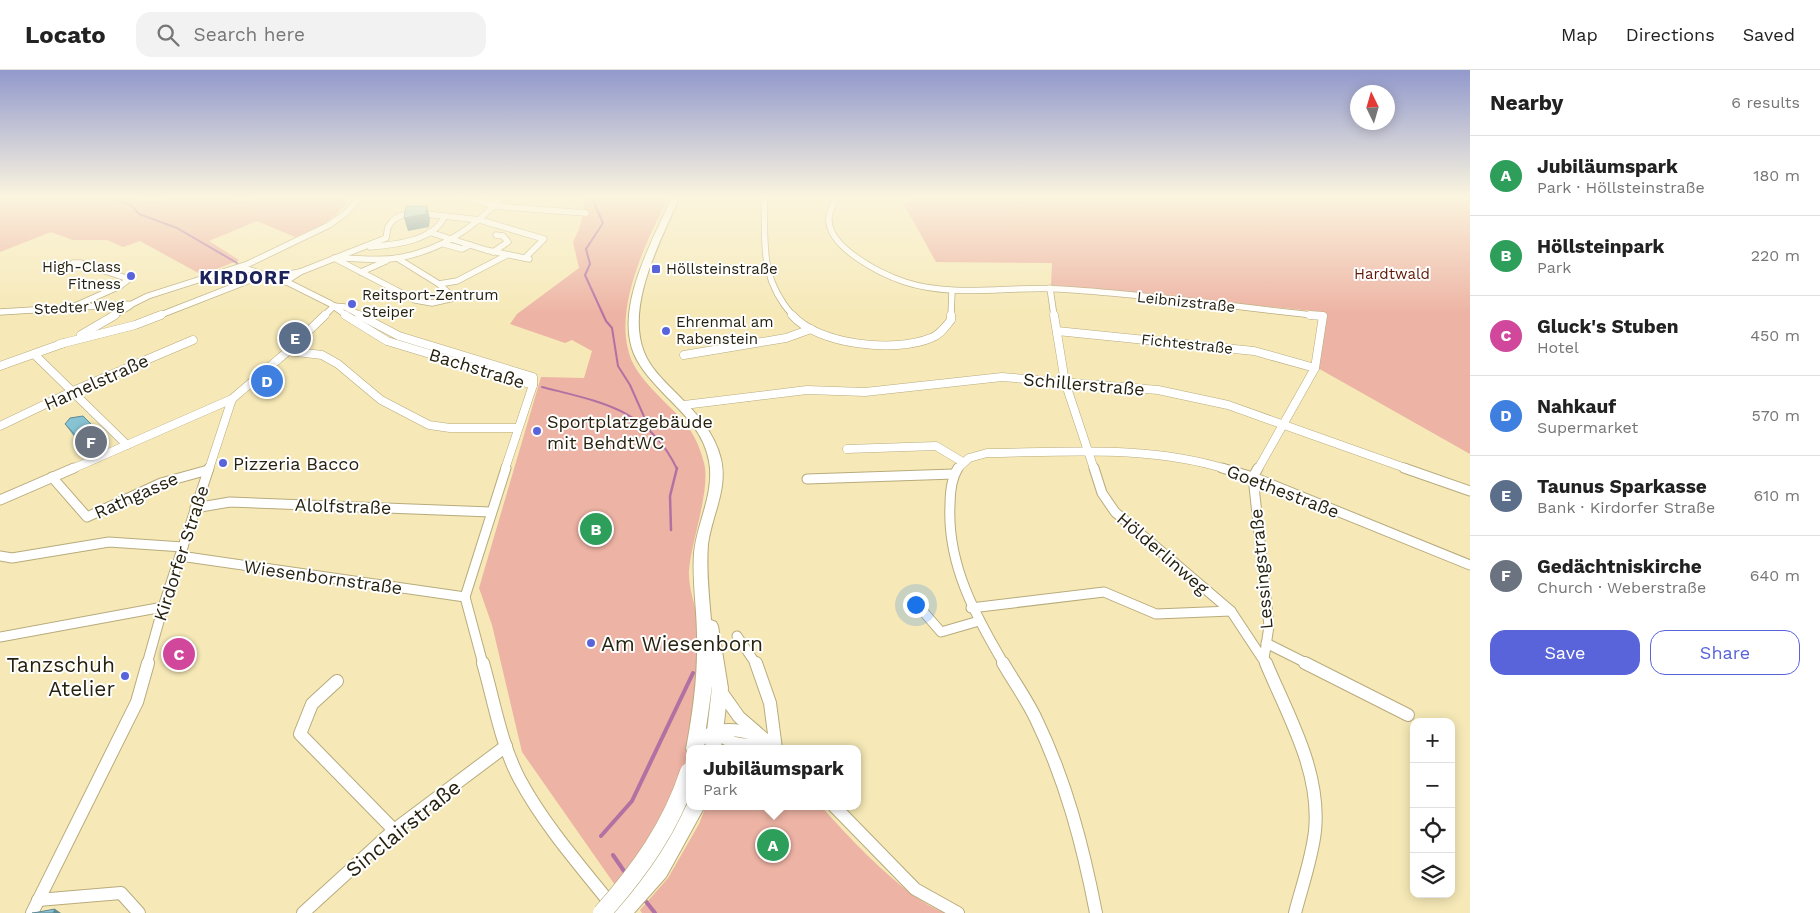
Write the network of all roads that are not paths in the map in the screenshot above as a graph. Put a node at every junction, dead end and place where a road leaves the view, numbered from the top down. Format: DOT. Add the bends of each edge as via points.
graph roads {
  1 [pos="307,235"];
  2 [pos="387,235"];
  3 [pos="420,235"];
  4 [pos="441,235"];
  5 [pos="459,235"];
  6 [pos="501,235"];
  7 [pos="532,235"];
  8 [pos="660,235"];
  9 [pos="763,235"];
  10 [pos="835,235"];
  11 [pos="454,239"];
  12 [pos="407,240"];
  13 [pos="444,244"];
  14 [pos="470,245"];
  15 [pos="363,247"];
  16 [pos="493,252"];
  17 [pos="507,255"];
  18 [pos="408,256"];
  19 [pos="334,258"];
  20 [pos="397,258"];
  21 [pos="388,260"];
  22 [pos="73,263"];
  23 [pos="241,267"];
  24 [pos="300,272"];
  25 [pos="361,272"];
  26 [pos="264,274"];
  27 [pos="273,277"];
  28 [pos="285,282"];
  29 [pos="439,284"];
  30 [pos="1050,288"];
  31 [pos="952,291"];
  32 [pos="132,304"];
  33 [pos="334,306"];
  34 [pos="74,307"];
  35 [pos="0,312"];
  36 [pos="811,329"];
  37 [pos="1057,331"];
  38 [pos="193,340"];
  39 [pos="60,344"];
  40 [pos="288,352"];
  41 [pos="34,354"];
  42 [pos="684,355"];
  43 [pos="1,365"];
  44 [pos="1315,368"];
  45 [pos="1065,382"];
  46 [pos="533,385"];
  47 [pos="73,391"];
  48 [pos="232,399"];
  49 [pos="684,405"];
  50 [pos="1283,423"];
  51 [pos="0,426"];
  52 [pos="518,428"];
  53 [pos="127,445"];
  54 [pos="848,450"];
  55 [pos="1087,451"];
  56 [pos="962,461"];
  57 [pos="208,470"];
  58 [pos="954,474"];
  59 [pos="52,477"];
  60 [pos="1253,477"];
  61 [pos="807,479"];
  62 [pos="1470,491"];
  63 [pos="0,500"];
  64 [pos="195,508"];
  65 [pos="491,512"];
  66 [pos="181,552"];
  67 [pos="0,556"];
  68 [pos="12,558"];
  69 [pos="0,565"];
  70 [pos="1470,565"];
  71 [pos="466,597"];
  72 [pos="915,602"];
  73 [pos="703,603"];
  74 [pos="163,607"];
  75 [pos="971,608"];
  76 [pos="1231,610"];
  77 [pos="979,621"];
  78 [pos="738,636"];
  79 [pos="0,637"];
  80 [pos="1266,643"];
  81 [pos="705,645"];
  82 [pos="1264,658"];
  83 [pos="338,681"];
  84 [pos="720,688"];
  85 [pos="1408,715"];
  86 [pos="716,730"];
  87 [pos="756,744"];
  88 [pos="695,745"];
  89 [pos="697,745"];
  90 [pos="714,745"];
  91 [pos="762,745"];
  92 [pos="771,745"];
  93 [pos="771,745"];
  94 [pos="774,745"];
  95 [pos="506,746"];
  96 [pos="686,780"];
  97 [pos="838,810"];
  98 [pos="692,813"];
  99 [pos="394,830"];
  100 [pos="38,900"];
  101 [pos="32,913"];
  102 [pos="139,913"];
  103 [pos="303,913"];
  104 [pos="602,913"];
  105 [pos="620,913"];
  106 [pos="958,913"];
  107 [pos="1096,913"];
  108 [pos="1295,913"];
  1 -- 23 [label="street, Stedter Weg"];
  2 -- 15 [label="street"];
  3 -- 12 [label="street"];
  4 -- 11 [label="street"];
  5 -- 11 [label="street"];
  6 -- 16 [label="street" via="508,242"];
  7 -- 17 [label="street" via="544,239 527,259"];
  8 -- 49 [label="street" via="645,272 634,331 644,362"];
  9 -- 36 [label="street" via="762,255 769,276 798,321"];
  10 -- 31 [label="street, Leibnizstraße" via="842,246 862,262 888,276"];
  11 -- 13 [label="street"];
  11 -- 14 [label="street"];
  12 -- 15 [label="street"];
  12 -- 18 [label="street" via="414,245"];
  13 -- 14 [label="street" via="462,249"];
  13 -- 18 [label="street"];
  14 -- 16 [label="street"];
  15 -- 19 [label="street"];
  16 -- 17 [label="street"];
  17 -- 29 [label="street" via="457,281"];
  18 -- 20 [label="street"];
  19 -- 21 [label="street"];
  19 -- 24 [label="street"];
  19 -- 25 [label="street"];
  20 -- 21 [label="street"];
  20 -- 29 [label="street"];
  21 -- 25 [label="street"];
  22 -- 34 [label="street" via="129,279 124,285 88,298"];
  23 -- 26 [label="street, Bachstraße"];
  23 -- 32 [label="street, Stedter Weg"];
  24 -- 27 [label="street"];
  24 -- 28 [label="street"];
  25 -- 29 [label="street" via="423,302 454,298"];
  26 -- 27 [label="street, Bachstraße"];
  26 -- 39 [label="street" via="135,326"];
  27 -- 28 [label="street, Bachstraße"];
  28 -- 33 [label="street, Bachstraße"];
  30 -- 31 [label="street, Leibnizstraße"];
  30 -- 37 [label="street, Hölderlinweg"];
  30 -- 44 [label="street, Leibnizstraße" via="1323,316"];
  31 -- 36 [label="street" via="951,320 939,334 911,344 865,344"];
  32 -- 34 [label="street, Stedter Weg"];
  32 -- 39 [label="street"];
  33 -- 40 [label="street"];
  33 -- 46 [label="street, Bachstraße" via="387,341"];
  34 -- 35 [label="street, Stedter Weg"];
  36 -- 42 [label="street" via="786,338"];
  37 -- 44 [label="street, Fichtestraße" via="1254,351"];
  37 -- 45 [label="street, Hölderlinweg"];
  38 -- 47 [label="street, Hamelstraße"];
  39 -- 41 [label="street"];
  40 -- 48 [label="street"];
  40 -- 52 [label="street" via="322,355 338,364 381,400 429,425"];
  41 -- 43 [label="street"];
  41 -- 47 [label="street"];
  44 -- 50 [label="street"];
  45 -- 49 [label="street, Schillerstraße" via="977,378 865,392 807,390"];
  45 -- 50 [label="street, Schillerstraße" via="1192,396"];
  45 -- 55 [label="street, Hölderlinweg"];
  46 -- 52 [label="street"];
  47 -- 51 [label="street, Hamelstraße"];
  47 -- 53 [label="street"];
  48 -- 53 [label="street"];
  48 -- 57 [label="street, Kirdorfer Straße"];
  49 -- 73 [label="street" via="699,421 707,437 717,476 714,505 702,540 700,572"];
  50 -- 60 [label="street"];
  50 -- 62 [label="street, Schillerstraße"];
  52 -- 65 [label="street"];
  53 -- 59 [label="street"];
  54 -- 56 [label="street" via="936,446"];
  55 -- 56 [label="street, Goethestraße" via="987,453"];
  55 -- 60 [label="street, Goethestraße" via="1178,456"];
  55 -- 76 [label="street, Hölderlinweg" via="1102,493 1115,512"];
  56 -- 58 [label="street"];
  57 -- 59 [label="street, Rathgasse" via="159,482 87,517"];
  57 -- 64 [label="street, Kirdorfer Straße"];
  58 -- 61 [label="street"];
  58 -- 75 [label="street" via="949,508 951,543"];
  59 -- 63 [label="street"];
  60 -- 70 [label="street, Goethestraße"];
  60 -- 80 [label="street, Lessingstraße" via="1269,626"];
  64 -- 65 [label="street, Alolfstraße" via="230,502"];
  64 -- 66 [label="street, Kirdorfer Straße"];
  65 -- 71 [label="street"];
  66 -- 68 [label="street, Wiesenbornstraße" via="109,542"];
  66 -- 71 [label="street, Wiesenbornstraße"];
  66 -- 74 [label="street, Kirdorfer Straße"];
  67 -- 68 [label="street"];
  68 -- 69 [label="street"];
  71 -- 95 [label="street"];
  72 -- 77 [label="street" via="941,632"];
  73 -- 81 [label="street"];
  73 -- 84 [label="street" via="711,626"];
  74 -- 79 [label="street"];
  74 -- 100 [label="street, Kirdorfer Straße" via="137,702"];
  75 -- 76 [label="street, Hölderlinweg" via="1104,592 1156,614"];
  75 -- 77 [label="street"];
  76 -- 82 [label="street, Hölderlinweg"];
  77 -- 107 [label="street" via="1035,715 1066,791"];
  78 -- 94 [label="street" via="756,660 765,685 774,715"];
  80 -- 82 [label="street, Lessingstraße"];
  80 -- 85 [label="street"];
  81 -- 86 [label="street" via="711,661 709,716"];
  81 -- 88 [label="street" via="704,692"];
  82 -- 108 [label="street, Hölderlinweg" via="1308,763 1316,801 1315,832"];
  83 -- 99 [label="street" via="312,704 300,734"];
  84 -- 86 [label="street"];
  84 -- 92 [label="street" via="730,708"];
  86 -- 87 [label="street" via="732,743"];
  86 -- 89 [label="street" via="705,734"];
  86 -- 90 [label="street"];
  86 -- 93 [label="street" via="748,732"];
  87 -- 91 [label="street"];
  95 -- 99 [label="street, Sinclairstraße"];
  95 -- 105 [label="street" via="519,779 544,818"];
  96 -- 104 [label="street, bridge" via="662,838 642,868"];
  97 -- 106 [label="street" via="915,888"];
  98 -- 105 [label="street" via="659,870"];
  99 -- 103 [label="street, Sinclairstraße"];
  100 -- 101 [label="street, Kirdorfer Straße"];
  100 -- 102 [label="street" via="121,893"];
}
